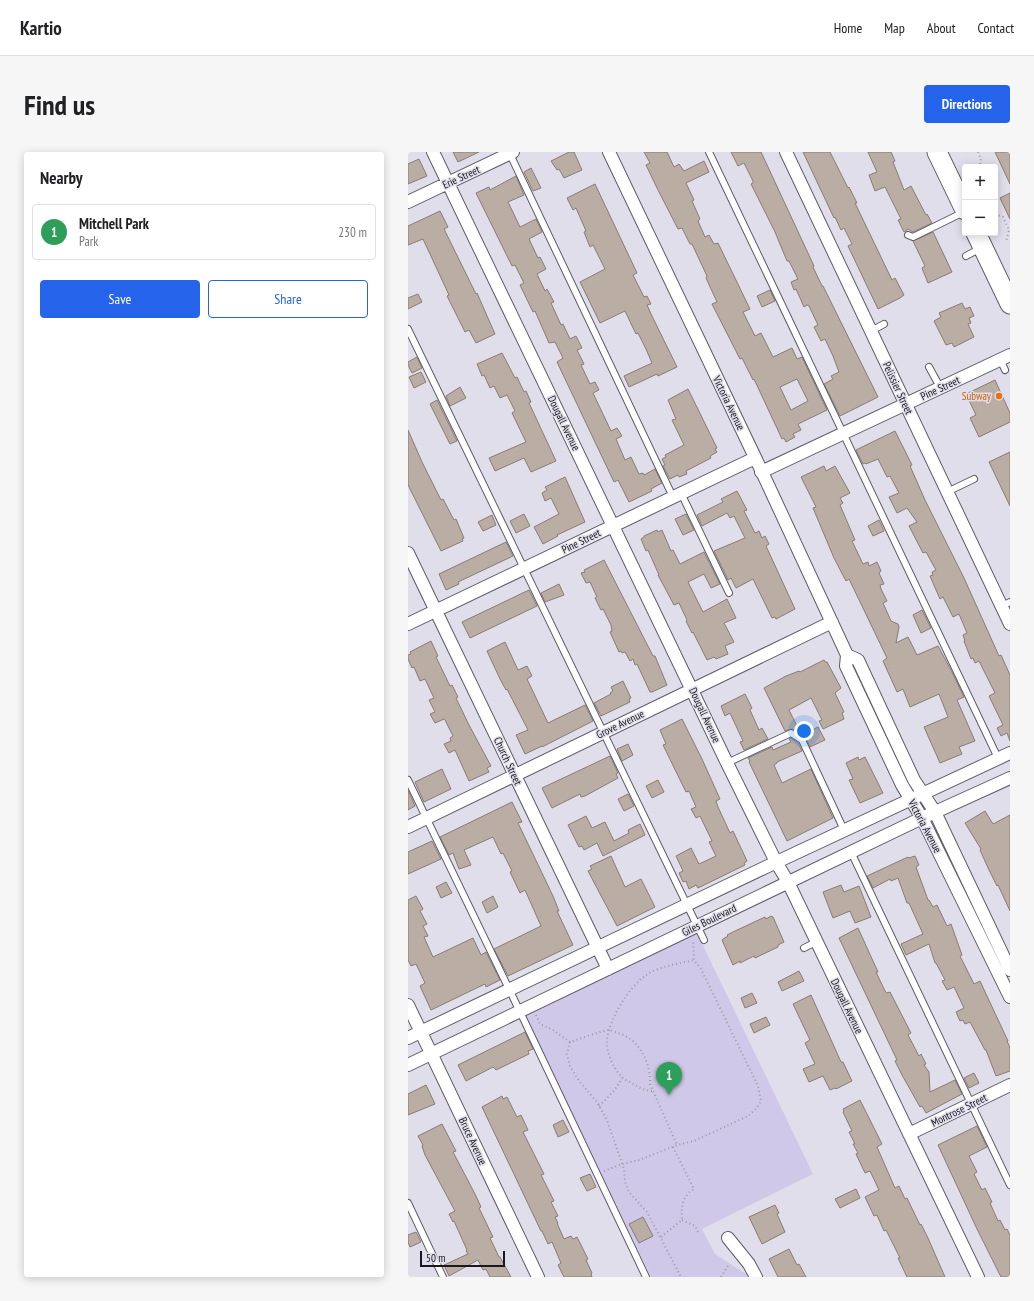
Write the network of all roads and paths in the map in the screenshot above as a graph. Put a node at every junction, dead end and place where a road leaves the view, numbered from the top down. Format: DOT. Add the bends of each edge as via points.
graph roads {
  1 [pos="433,152"];
  2 [pos="609,152"];
  3 [pos="709,152"];
  4 [pos="786,152"];
  5 [pos="937,152"];
  6 [pos="978,152"];
  7 [pos="511,153"];
  8 [pos="980,164"];
  9 [pos="448,183"];
  10 [pos="408,202"];
  11 [pos="962,205"];
  12 [pos="962,212"];
  13 [pos="998,215"];
  14 [pos="908,235"];
  15 [pos="979,240"];
  16 [pos="1006,242"];
  17 [pos="966,256"];
  18 [pos="1010,304"];
  19 [pos="884,324"];
  20 [pos="408,329"];
  21 [pos="871,331"];
  22 [pos="1005,361"];
  23 [pos="929,367"];
  24 [pos="940,387"];
  25 [pos="905,404"];
  26 [pos="843,433"];
  27 [pos="755,458"];
  28 [pos="761,472"];
  29 [pos="974,479"];
  30 [pos="947,492"];
  31 [pos="677,495"];
  32 [pos="613,525"];
  33 [pos="408,553"];
  34 [pos="524,568"];
  35 [pos="729,593"];
  36 [pos="1006,604"];
  37 [pos="436,611"];
  38 [pos="832,622"];
  39 [pos="408,624"];
  40 [pos="1010,624"];
  41 [pos="847,655"];
  42 [pos="693,689"];
  43 [pos="603,732"];
  44 [pos="1010,753"];
  45 [pos="998,758"];
  46 [pos="727,762"];
  47 [pos="515,775"];
  48 [pos="1010,778"];
  49 [pos="408,780"];
  50 [pos="923,794"];
  51 [pos="911,799"];
  52 [pos="935,812"];
  53 [pos="426,818"];
  54 [pos="922,818"];
  55 [pos="408,827"];
  56 [pos="844,830"];
  57 [pos="851,852"];
  58 [pos="776,862"];
  59 [pos="788,882"];
  60 [pos="687,904"];
  61 [pos="695,931"];
  62 [pos="704,940"];
  63 [pos="816,942"];
  64 [pos="597,947"];
  65 [pos="804,948"];
  66 [pos="694,960"];
  67 [pos="608,969"];
  68 [pos="1010,970"];
  69 [pos="509,990"];
  70 [pos="1010,997"];
  71 [pos="408,1005"];
  72 [pos="520,1011"];
  73 [pos="535,1012"];
  74 [pos="609,1030"];
  75 [pos="421,1032"];
  76 [pos="408,1038"];
  77 [pos="570,1042"];
  78 [pos="431,1054"];
  79 [pos="408,1065"];
  80 [pos="622,1078"];
  81 [pos="1010,1085"];
  82 [pos="653,1091"];
  83 [pos="971,1104"];
  84 [pos="599,1106"];
  85 [pos="909,1134"];
  86 [pos="677,1145"];
  87 [pos="673,1147"];
  88 [pos="622,1164"];
  89 [pos="597,1173"];
  90 [pos="1010,1185"];
  91 [pos="408,1203"];
  92 [pos="682,1220"];
  93 [pos="699,1234"];
  94 [pos="661,1237"];
  95 [pos="728,1238"];
  96 [pos="729,1264"];
  97 [pos="443,1277"];
  98 [pos="538,1277"];
  99 [pos="646,1277"];
  100 [pos="681,1277"];
  101 [pos="721,1277"];
  102 [pos="756,1277"];
  103 [pos="978,1277"];
  1 -- 9 [label="street, Dougall Avenue"];
  2 -- 27 [label="street, Victoria Avenue"];
  3 -- 26 [label="lane"];
  4 -- 21 [label="street, Pelissier Street"];
  5 -- 11 [label="main road"];
  6 -- 8 [label="path"];
  7 -- 9 [label="street, Erie Street"];
  7 -- 31 [label="lane"];
  9 -- 10 [label="street, Erie Street"];
  9 -- 32 [label="street, Dougall Avenue"];
  12 -- 14 [label="lane" via="913,237"];
  13 -- 16 [label="path" via="1003,217 1009,230"];
  15 -- 17 [label="lane"];
  15 -- 18 [label="main road"];
  19 -- 21 [label="lane"];
  20 -- 34 [label="lane"];
  21 -- 25 [label="street, Pelissier Street"];
  22 -- 24 [label="street, Pine Street"];
  23 -- 24 [label="lane"];
  24 -- 25 [label="street, Pine Street"];
  25 -- 26 [label="street, Pine Street"];
  25 -- 30 [label="street, Pelissier Street"];
  26 -- 28 [label="street, Pine Street"];
  26 -- 45 [label="lane"];
  27 -- 28 [label="street, Victoria Avenue"];
  27 -- 31 [label="street, Pine Street"];
  28 -- 38 [label="street, Victoria Avenue"];
  29 -- 30 [label="lane"];
  30 -- 36 [label="street, Pelissier Street"];
  31 -- 32 [label="street, Pine Street"];
  31 -- 35 [label="lane"];
  32 -- 34 [label="street, Pine Street"];
  32 -- 42 [label="street, Dougall Avenue"];
  33 -- 37 [label="street, Church Street"];
  34 -- 37 [label="street, Pine Street"];
  34 -- 43 [label="lane"];
  36 -- 40 [label="street, Pelissier Street"];
  37 -- 39 [label="street, Pine Street"];
  37 -- 47 [label="street, Church Street"];
  38 -- 41 [label="street, Victoria Avenue"];
  38 -- 42 [label="street, Grove Avenue"];
  41 -- 50 [label="street, Victoria Avenue" via="858,660"];
  41 -- 51 [label="street, Victoria Avenue" via="846,666 902,786"];
  42 -- 43 [label="street, Grove Avenue"];
  42 -- 46 [label="street, Dougall Avenue"];
  43 -- 47 [label="street, Grove Avenue"];
  43 -- 60 [label="lane"];
  44 -- 45 [label="street"];
  45 -- 50 [label="street"];
  46 -- 56 [label="lane" via="791,733 802,740"];
  46 -- 58 [label="street, Dougall Avenue"];
  47 -- 53 [label="street, Grove Avenue"];
  47 -- 64 [label="street, Church Street"];
  48 -- 52 [label="street, Giles Boulevard"];
  49 -- 53 [label="lane"];
  50 -- 51 [label="street"];
  50 -- 52 [label="street, Victoria Avenue"];
  51 -- 54 [label="street, Victoria Avenue"];
  51 -- 56 [label="street"];
  52 -- 54 [label="street, Giles Boulevard"];
  52 -- 68 [label="street, Victoria Avenue"];
  53 -- 55 [label="street, Grove Avenue"];
  53 -- 69 [label="lane"];
  54 -- 57 [label="street, Giles Boulevard"];
  54 -- 70 [label="street, Victoria Avenue"];
  56 -- 58 [label="street"];
  57 -- 59 [label="street, Giles Boulevard"];
  57 -- 83 [label="lane"];
  58 -- 59 [label="street, Dougall Avenue"];
  58 -- 60 [label="street"];
  59 -- 61 [label="street, Giles Boulevard"];
  59 -- 63 [label="street, Dougall Avenue"];
  60 -- 61 [label="lane"];
  60 -- 64 [label="street"];
  61 -- 62 [label="lane"];
  61 -- 66 [label="path"];
  61 -- 67 [label="street, Giles Boulevard"];
  63 -- 65 [label="lane"];
  63 -- 85 [label="street, Dougall Avenue"];
  64 -- 67 [label="street, Church Street"];
  64 -- 69 [label="street"];
  66 -- 74 [label="path" via="667,966 645,975 632,988"];
  66 -- 86 [label="path" via="701,969 758,1086 761,1101 756,1110 748,1116 694,1141"];
  67 -- 72 [label="street, Giles Boulevard"];
  69 -- 72 [label="lane"];
  69 -- 75 [label="street"];
  71 -- 75 [label="street, Bruce Avenue"];
  72 -- 78 [label="street, Giles Boulevard"];
  72 -- 89 [label="lane"];
  73 -- 77 [label="path" via="540,1024"];
  74 -- 77 [label="path"];
  74 -- 80 [label="path" via="608,1050"];
  74 -- 82 [label="path" via="623,1034 637,1046 647,1062"];
  75 -- 76 [label="street"];
  75 -- 78 [label="street, Bruce Avenue"];
  77 -- 84 [label="path" via="567,1054 570,1066"];
  78 -- 79 [label="street, Giles Boulevard"];
  78 -- 98 [label="street, Bruce Avenue"];
  80 -- 82 [label="path" via="647,1091"];
  80 -- 84 [label="path" via="609,1098"];
  81 -- 83 [label="street, Montrose Street"];
  82 -- 86 [label="path"];
  83 -- 85 [label="street, Montrose Street"];
  83 -- 90 [label="lane"];
  84 -- 88 [label="path" via="607,1120"];
  85 -- 103 [label="street, Dougall Avenue"];
  86 -- 87 [label="path"];
  87 -- 88 [label="path"];
  87 -- 92 [label="path" via="694,1189 684,1199"];
  88 -- 89 [label="path"];
  88 -- 94 [label="path" via="629,1192 647,1212"];
  89 -- 99 [label="lane"];
  91 -- 97 [label="lane"];
  92 -- 93 [label="path" via="695,1226"];
  92 -- 94 [label="path"];
  94 -- 100 [label="path"];
  95 -- 102 [label="street"];
  96 -- 101 [label="path"];
}
